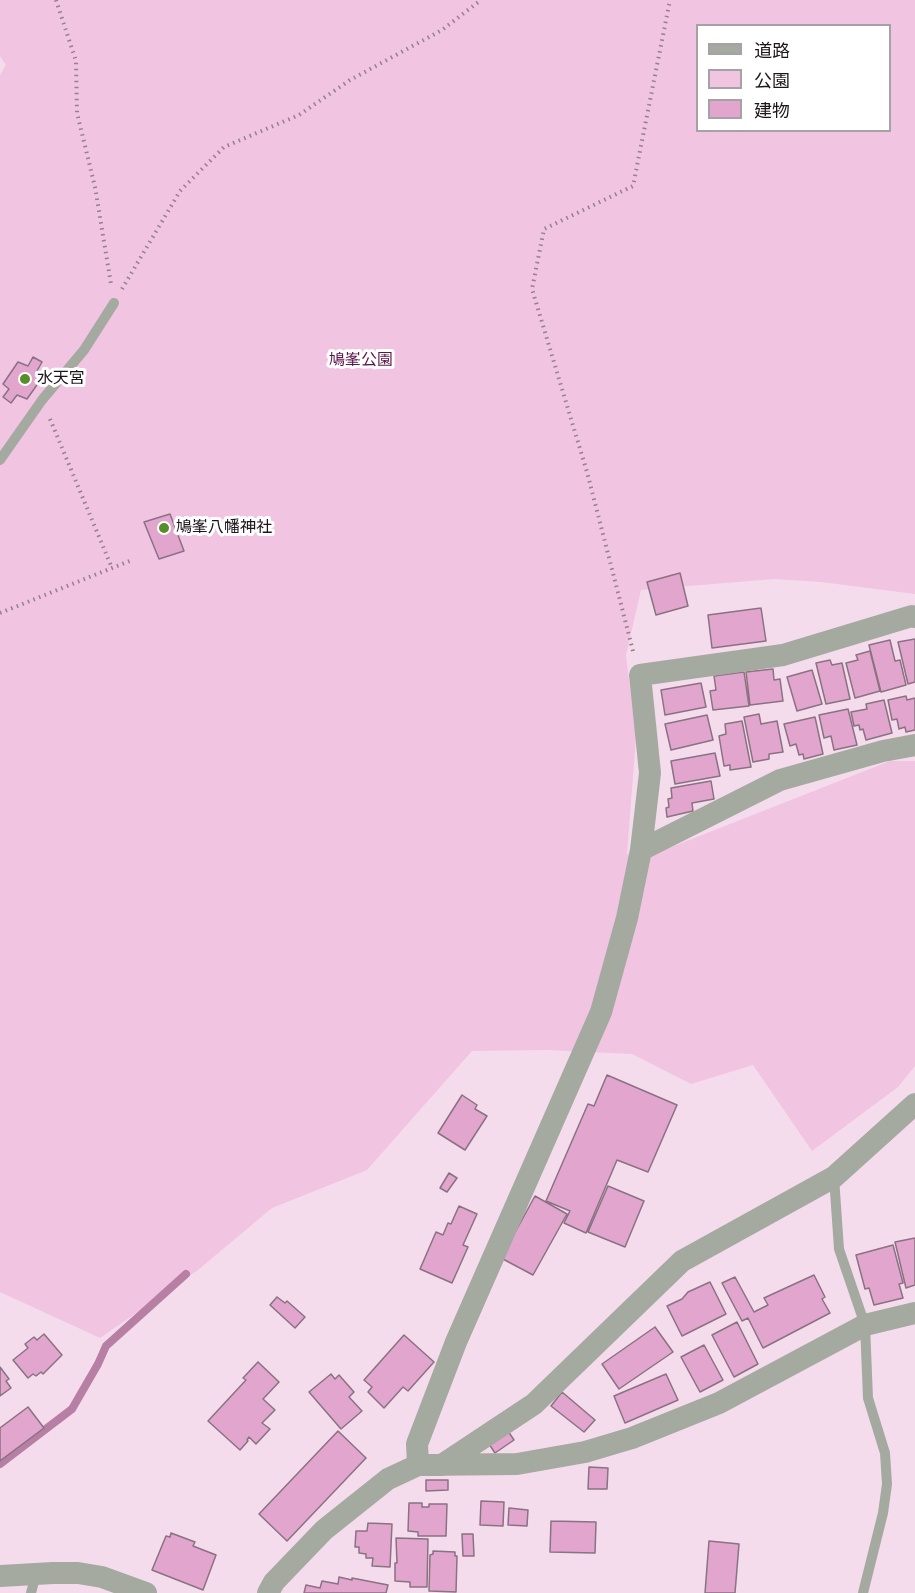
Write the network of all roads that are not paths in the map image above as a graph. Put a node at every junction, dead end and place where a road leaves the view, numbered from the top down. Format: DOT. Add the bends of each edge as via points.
graph roads {
  1 [pos="114,303"];
  2 [pos="0,460"];
  3 [pos="915,617"];
  4 [pos="915,745"];
  5 [pos="641,850"];
  6 [pos="915,1104"];
  7 [pos="834,1177"];
  8 [pos="915,1313"];
  9 [pos="865,1325"];
  10 [pos="418,1465"];
  11 [pos="442,1465"];
  12 [pos="0,1576"];
  13 [pos="34,1583"];
  14 [pos="146,1593"];
  15 [pos="268,1593"];
  16 [pos="864,1593"];
  1 -- 2 [label="lane" via="84,350 42,400"];
  3 -- 5 [label="street" via="783,655 639,675 650,773"];
  4 -- 5 [label="street" via="780,780"];
  5 -- 10 [label="street" via="601,1012 456,1342 417,1444"];
  6 -- 7 [label="street"];
  7 -- 9 [label="lane" via="839,1249"];
  7 -- 11 [label="street" via="682,1260 534,1404"];
  8 -- 9 [label="street"];
  9 -- 11 [label="street" via="719,1403 632,1438 585,1452 517,1464"];
  9 -- 16 [label="lane" via="868,1398 885,1452 887,1484"];
  10 -- 11 [label="street"];
  10 -- 15 [label="street" via="388,1479 324,1530"];
  12 -- 13 [label="street"];
  13 -- 14 [label="street" via="78,1573"];
}
